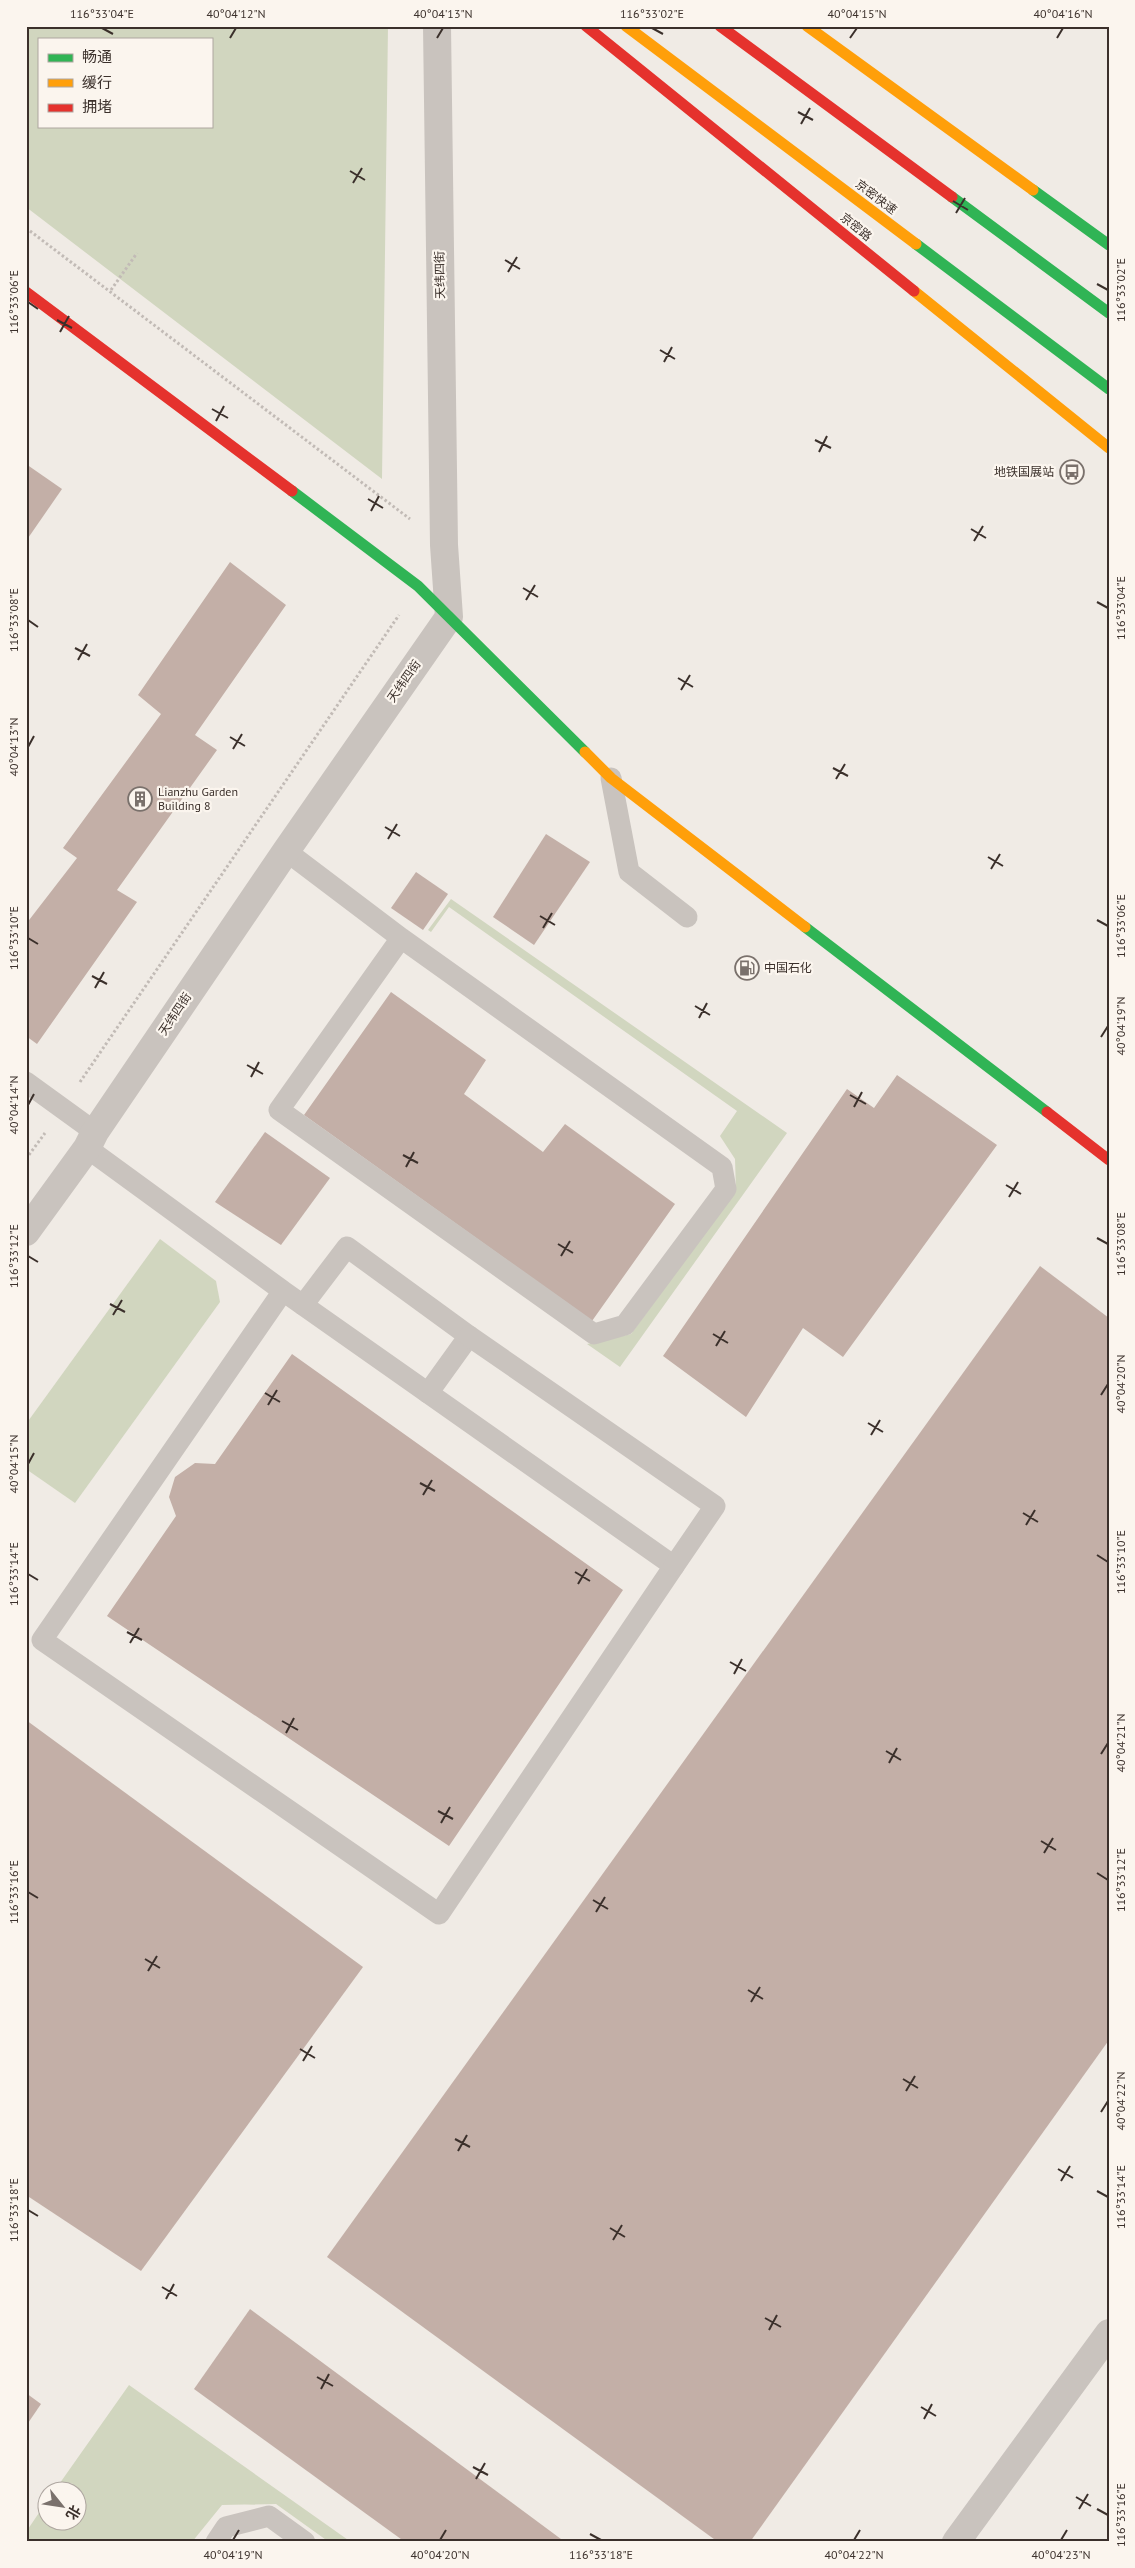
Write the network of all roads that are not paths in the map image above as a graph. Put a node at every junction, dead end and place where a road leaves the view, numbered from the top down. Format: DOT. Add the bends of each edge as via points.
graph roads {
  1 [pos="437,26"];
  2 [pos="586,26"];
  3 [pos="626,26"];
  4 [pos="720,26"];
  5 [pos="807,26"];
  6 [pos="1109,245"];
  7 [pos="26,292"];
  8 [pos="1109,313"];
  9 [pos="1109,390"];
  10 [pos="1109,448"];
  11 [pos="449,616"];
  12 [pos="611,778"];
  13 [pos="286,851"];
  14 [pos="687,917"];
  15 [pos="401,938"];
  16 [pos="26,1082"];
  17 [pos="91,1140"];
  18 [pos="1109,1160"];
  19 [pos="26,1232"];
  20 [pos="282,1291"];
  21 [pos="303,1305"];
  22 [pos="469,1336"];
  23 [pos="428,1393"];
  24 [pos="674,1566"];
  25 [pos="1109,2333"];
  26 [pos="216,2542"];
  27 [pos="305,2542"];
  28 [pos="956,2542"];
  1 -- 11 [label="street, 天纬四街" via="444,546"];
  2 -- 10 [label="main road, 京密路"];
  3 -- 9 [label="main road, 京密快速"];
  4 -- 8 [label="main road"];
  5 -- 6 [label="main road"];
  7 -- 11 [label="main road" via="418,586"];
  11 -- 12 [label="main road"];
  11 -- 13 [label="street, 天纬四街"];
  12 -- 14 [label="lane" via="629,872"];
  12 -- 18 [label="main road"];
  13 -- 15 [label="lane"];
  13 -- 17 [label="street, 天纬四街"];
  15 -- 15 [label="lane" via="722,1167 726,1189 625,1324 594,1334 278,1110"];
  16 -- 17 [label="lane" via="62,1107"];
  17 -- 19 [label="street, 天纬四街"];
  17 -- 20 [label="lane"];
  20 -- 21 [label="lane"];
  20 -- 24 [label="lane" via="42,1640 439,1914"];
  21 -- 22 [label="lane" via="346,1247"];
  21 -- 23 [label="lane"];
  22 -- 23 [label="lane"];
  22 -- 24 [label="lane" via="715,1506"];
  23 -- 24 [label="lane"];
  25 -- 28 [label="street"];
  26 -- 27 [label="lane" via="226,2528 269,2516"];
}
